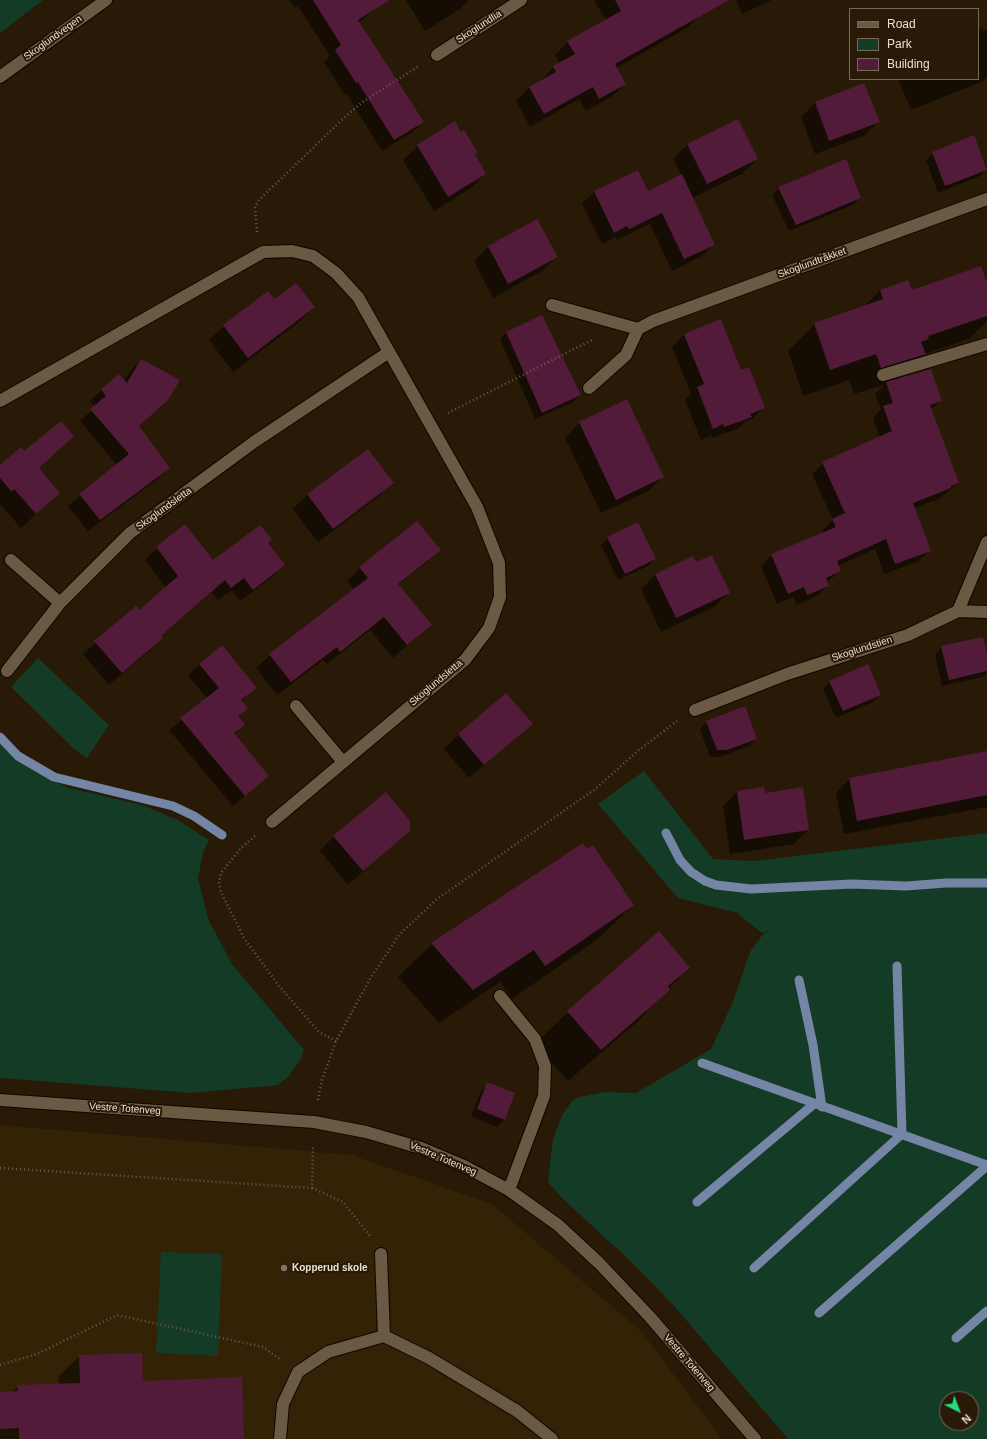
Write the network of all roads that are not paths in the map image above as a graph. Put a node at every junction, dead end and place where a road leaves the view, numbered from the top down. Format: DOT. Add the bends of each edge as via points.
graph roads {
  1 [pos="106,0"];
  2 [pos="521,0"];
  3 [pos="437,55"];
  4 [pos="0,78"];
  5 [pos="987,199"];
  6 [pos="552,305"];
  7 [pos="638,329"];
  8 [pos="987,344"];
  9 [pos="389,352"];
  10 [pos="884,375"];
  11 [pos="589,388"];
  12 [pos="0,401"];
  13 [pos="987,542"];
  14 [pos="11,560"];
  15 [pos="60,602"];
  16 [pos="958,611"];
  17 [pos="987,612"];
  18 [pos="7,671"];
  19 [pos="296,706"];
  20 [pos="695,710"];
  21 [pos="343,762"];
  22 [pos="272,822"];
  23 [pos="500,996"];
  24 [pos="0,1100"];
  25 [pos="509,1190"];
  26 [pos="381,1254"];
  27 [pos="384,1336"];
  28 [pos="280,1439"];
  29 [pos="552,1439"];
  30 [pos="755,1439"];
  1 -- 4 [label="street, Skoglundvegen"];
  2 -- 3 [label="street, Skoglundlia"];
  5 -- 7 [label="street, Skoglundtråkket" via="653,320"];
  6 -- 7 [label="street"];
  7 -- 11 [label="street" via="626,355"];
  8 -- 10 [label="street"];
  9 -- 12 [label="street, Skoglundsletta" via="358,298 336,273 313,256 292,252 263,252"];
  9 -- 15 [label="street, Skoglundsletta" via="254,442 130,533"];
  9 -- 21 [label="street, Skoglundsletta" via="477,507 499,562 500,597 489,628 465,660"];
  13 -- 16 [label="street"];
  14 -- 15 [label="street"];
  15 -- 18 [label="street, Skoglundsletta"];
  16 -- 17 [label="street"];
  16 -- 20 [label="street, Skoglundstien" via="908,635 787,674"];
  19 -- 21 [label="street"];
  21 -- 22 [label="street, Skoglundsletta"];
  23 -- 25 [label="street" via="534,1039 545,1066 544,1096"];
  24 -- 25 [label="street, Vestre Totenveg" via="314,1122 366,1132 421,1148 464,1166"];
  25 -- 30 [label="street, Vestre Totenveg" via="558,1225 599,1263 650,1317"];
  26 -- 27 [label="street"];
  27 -- 28 [label="street" via="328,1352 298,1372 283,1404"];
  27 -- 29 [label="street" via="429,1358 517,1411"];
}
